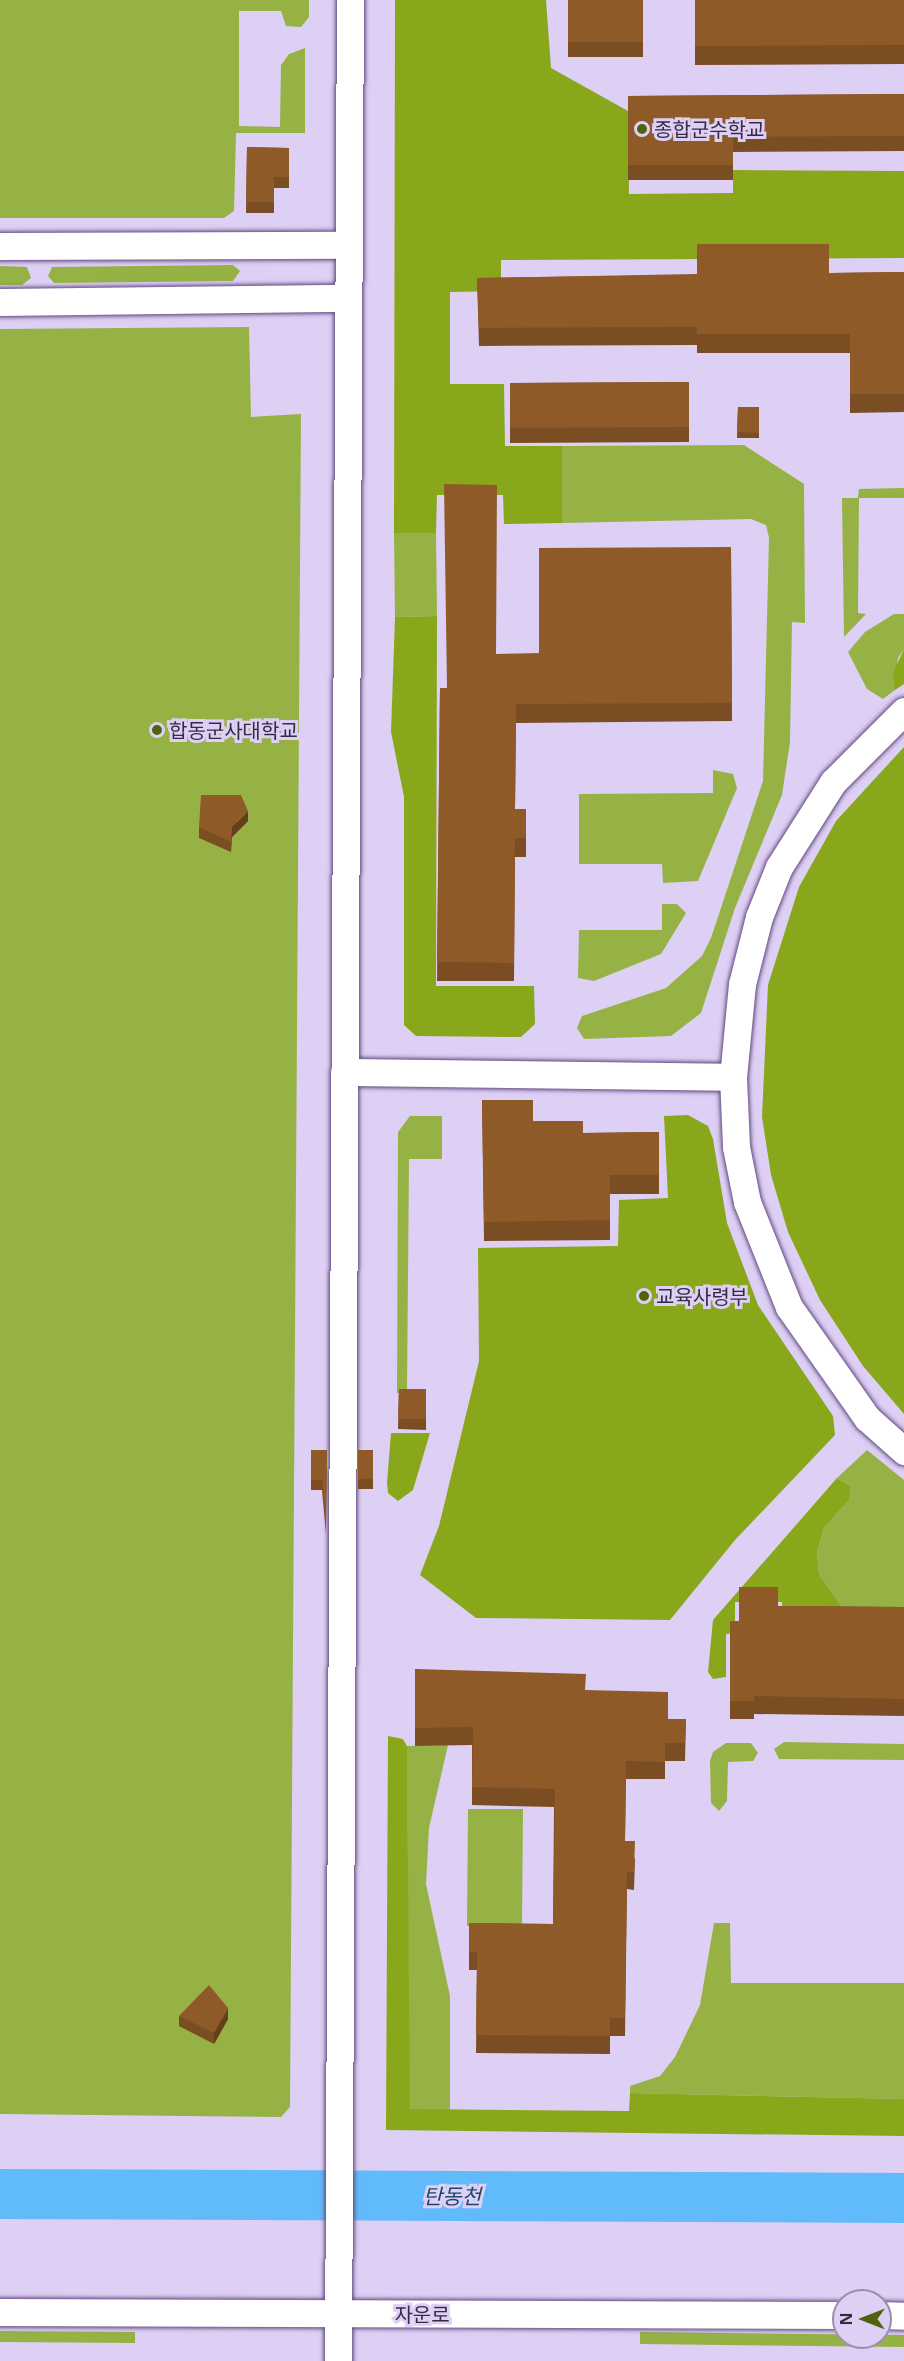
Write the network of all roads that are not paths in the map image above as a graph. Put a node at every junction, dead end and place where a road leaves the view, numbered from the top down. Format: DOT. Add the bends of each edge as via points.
graph roads {
  1 [pos="350,0"];
  2 [pos="349,245"];
  3 [pos="0,246"];
  4 [pos="348,298"];
  5 [pos="0,302"];
  6 [pos="904,711"];
  7 [pos="344,1072"];
  8 [pos="733,1077"];
  9 [pos="904,1451"];
  10 [pos="0,2312"];
  11 [pos="338,2313"];
  12 [pos="832,2315"];
  13 [pos="338,2361"];
  1 -- 2 [label="street"];
  2 -- 3 [label="street"];
  2 -- 4 [label="street"];
  4 -- 5 [label="street"];
  4 -- 7 [label="street"];
  6 -- 8 [label="street" via="833,782 779,867 759,917 742,984"];
  7 -- 8 [label="street"];
  7 -- 11 [label="street"];
  8 -- 9 [label="street" via="736,1147 747,1202 789,1307 867,1418"];
  10 -- 11 [label="street, 자운로"];
  11 -- 12 [label="street, 자운로"];
  11 -- 13 [label="street"];
}
